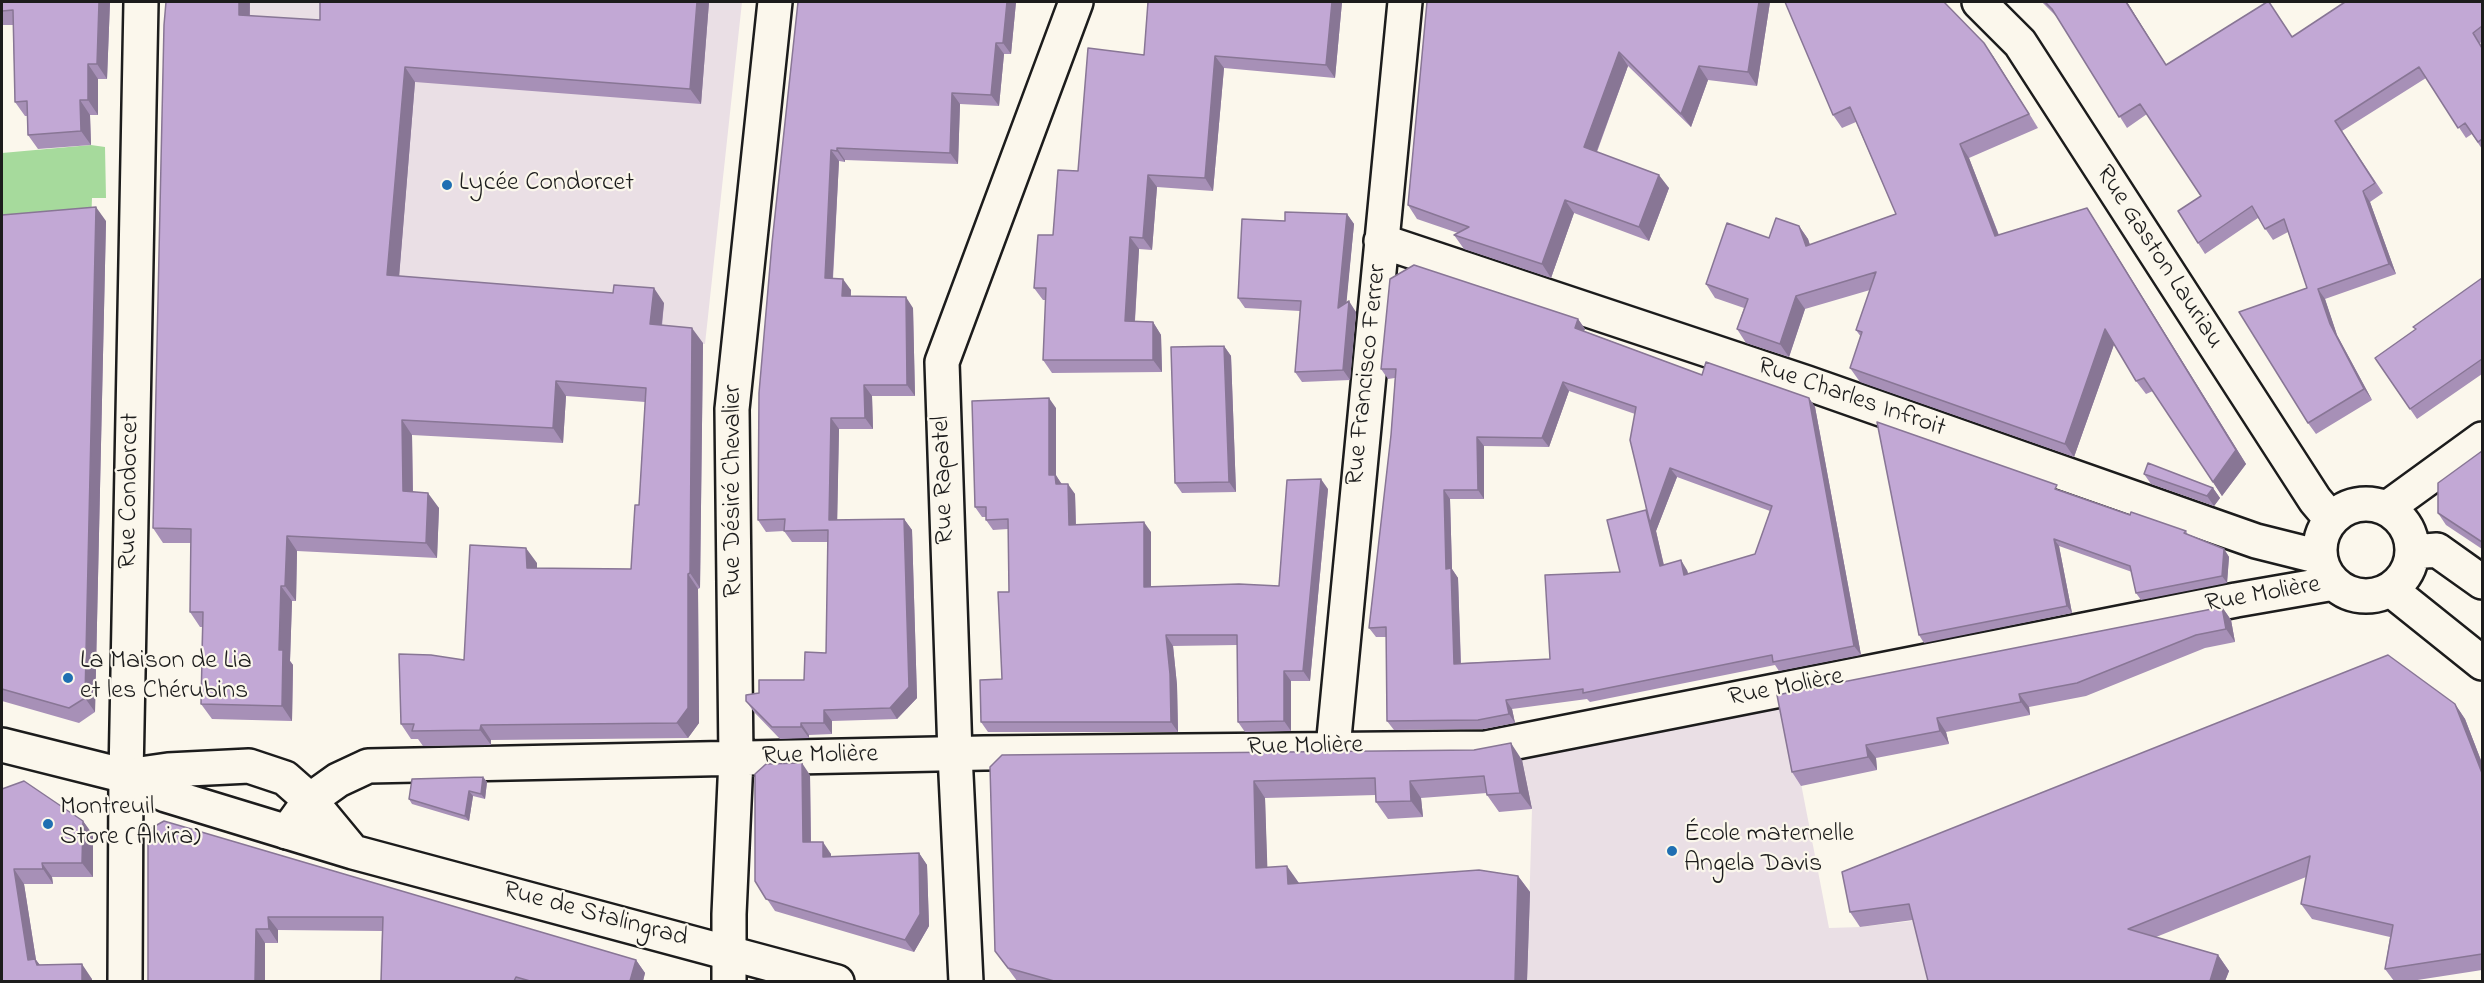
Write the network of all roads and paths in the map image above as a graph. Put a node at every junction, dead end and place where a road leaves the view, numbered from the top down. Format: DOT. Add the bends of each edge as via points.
graph roads {
  1 [pos="141,2"];
  2 [pos="775,2"];
  3 [pos="1076,2"];
  4 [pos="1405,2"];
  5 [pos="1980,2"];
  6 [pos="1382,241"];
  7 [pos="2482,440"];
  8 [pos="2387,508"];
  9 [pos="2331,519"];
  10 [pos="2413,552"];
  11 [pos="2327,570"];
  12 [pos="2482,582"];
  13 [pos="2391,590"];
  14 [pos="2482,663"];
  15 [pos="2,745"];
  16 [pos="1333,748"];
  17 [pos="955,754"];
  18 [pos="736,759"];
  19 [pos="126,776"];
  20 [pos="310,800"];
  21 [pos="287,832"];
  22 [pos="353,852"];
  23 [pos="729,967"];
  24 [pos="125,981"];
  25 [pos="837,981"];
  26 [pos="966,981"];
  1 -- 19 [label="street, Rue Condorcet"];
  2 -- 18 [label="street, Rue Désiré Chevalier" via="732,408"];
  3 -- 17 [label="street, Rue Rapatel" via="942,362"];
  4 -- 6 [label="street, Rue Francisco Ferrer"];
  5 -- 9 [label="street, Rue Gaston Lauriau" via="2020,43 2315,500"];
  6 -- 11 [label="street, Rue Charles Infroit" via="1807,383 2256,541"];
  6 -- 16 [label="street, Rue Francisco Ferrer"];
  7 -- 8 [label="street"];
  8 -- 9 [label="street" via="2363,504"];
  8 -- 10 [label="street" via="2406,526"];
  9 -- 11 [label="street" via="2320,543"];
  10 -- 12 [label="street" via="2438,550"];
  10 -- 13 [label="street" via="2403,580"];
  11 -- 13 [label="street" via="2347,592 2361,596"];
  11 -- 16 [label="street, Rue Molière" via="2225,602 1486,748"];
  13 -- 14 [label="street"];
  15 -- 19 [label="street, Rue de Stalingrad"];
  16 -- 17 [label="street, Rue Molière"];
  17 -- 18 [label="street, Rue Molière"];
  17 -- 26 [label="street, Rue Rapatel"];
  18 -- 20 [label="street, Rue Molière" via="368,766 338,780"];
  18 -- 23 [label="street, Rue Désiré Chevalier"];
  19 -- 20 [label="street, Rue de Stalingrad" via="249,766 285,778"];
  19 -- 21 [label="street, Rue de Stalingrad" via="166,795"];
  19 -- 24 [label="street, Rue Condorcet"];
  20 -- 21 [label="street, Rue Molière"];
  20 -- 22 [label="street, Rue de Stalingrad"];
  21 -- 22 [label="street, Rue de Stalingrad"];
  22 -- 23 [label="street, Rue de Stalingrad"];
  23 -- 25 [label="street, Rue de Stalingrad"];
}
